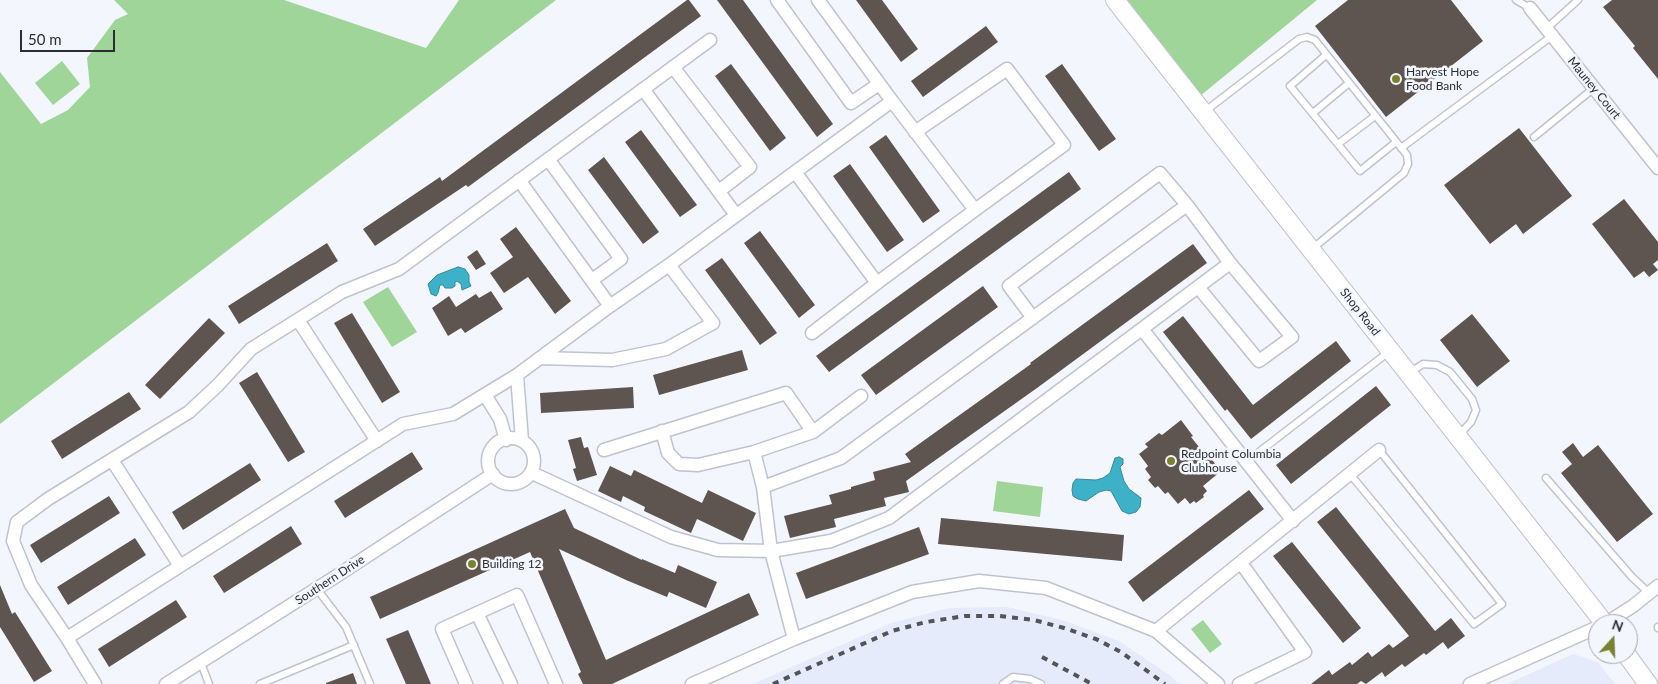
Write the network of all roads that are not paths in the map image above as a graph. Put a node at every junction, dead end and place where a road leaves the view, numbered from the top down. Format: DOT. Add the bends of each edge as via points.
graph roads {
  1 [pos="777,0"];
  2 [pos="818,0"];
  3 [pos="1115,0"];
  4 [pos="1516,0"];
  5 [pos="1578,0"];
  6 [pos="1530,8"];
  7 [pos="1549,32"];
  8 [pos="710,40"];
  9 [pos="1326,55"];
  10 [pos="673,67"];
  11 [pos="1349,83"];
  12 [pos="879,84"];
  13 [pos="1594,88"];
  14 [pos="643,89"];
  15 [pos="892,101"];
  16 [pos="1204,112"];
  17 [pos="1313,113"];
  18 [pos="1376,116"];
  19 [pos="916,132"];
  20 [pos="1534,137"];
  21 [pos="1338,144"];
  22 [pos="1398,145"];
  23 [pos="548,159"];
  24 [pos="1656,159"];
  25 [pos="795,172"];
  26 [pos="519,180"];
  27 [pos="718,191"];
  28 [pos="1187,205"];
  29 [pos="975,210"];
  30 [pos="736,215"];
  31 [pos="1311,250"];
  32 [pos="1230,262"];
  33 [pos="669,265"];
  34 [pos="592,280"];
  35 [pos="876,282"];
  36 [pos="1198,287"];
  37 [pos="610,306"];
  38 [pos="1033,318"];
  39 [pos="298,320"];
  40 [pos="1142,329"];
  41 [pos="812,332"];
  42 [pos="1390,351"];
  43 [pos="540,358"];
  44 [pos="1408,373"];
  45 [pos="517,375"];
  46 [pos="485,395"];
  47 [pos="861,396"];
  48 [pos="662,432"];
  49 [pos="813,432"];
  50 [pos="1458,436"];
  51 [pos="506,440"];
  52 [pos="377,441"];
  53 [pos="522,441"];
  54 [pos="604,450"];
  55 [pos="1379,450"];
  56 [pos="754,452"];
  57 [pos="112,460"];
  58 [pos="1246,462"];
  59 [pos="532,472"];
  60 [pos="493,474"];
  61 [pos="1350,474"];
  62 [pos="1546,478"];
  63 [pos="762,486"];
  64 [pos="1293,521"];
  65 [pos="771,551"];
  66 [pos="1240,563"];
  67 [pos="180,566"];
  68 [pos="317,588"];
  69 [pos="1653,590"];
  70 [pos="477,613"];
  71 [pos="1597,614"];
  72 [pos="1621,614"];
  73 [pos="1156,631"];
  74 [pos="1588,631"];
  75 [pos="67,638"];
  76 [pos="794,639"];
  77 [pos="354,646"];
  78 [pos="201,663"];
  79 [pos="1633,664"];
  80 [pos="95,684"];
  81 [pos="166,684"];
  82 [pos="209,684"];
  83 [pos="260,684"];
  84 [pos="370,684"];
  85 [pos="466,684"];
  86 [pos="510,684"];
  87 [pos="556,684"];
  88 [pos="692,684"];
  89 [pos="1003,684"];
  90 [pos="1041,684"];
  91 [pos="1218,684"];
  92 [pos="1239,684"];
  93 [pos="1470,684"];
  94 [pos="1648,684"];
  1 -- 12 [label="street" via="851,103"];
  2 -- 12 [label="street"];
  3 -- 16 [label="street, Shop Road"];
  4 -- 6 [label="lane"];
  5 -- 7 [label="lane"];
  6 -- 7 [label="street, Mauney Court"];
  7 -- 13 [label="street, Mauney Court"];
  7 -- 22 [label="lane"];
  8 -- 10 [label="street"];
  9 -- 11 [label="lane"];
  9 -- 16 [label="lane" via="1315,40 1299,38"];
  9 -- 17 [label="lane" via="1290,86"];
  10 -- 14 [label="street"];
  10 -- 27 [label="street" via="750,167"];
  11 -- 17 [label="lane"];
  11 -- 18 [label="lane"];
  12 -- 15 [label="street"];
  13 -- 20 [label="lane"];
  13 -- 24 [label="street, Mauney Court"];
  14 -- 23 [label="street"];
  14 -- 27 [label="street"];
  15 -- 19 [label="street"];
  15 -- 25 [label="street"];
  16 -- 31 [label="street, Shop Road"];
  17 -- 21 [label="lane"];
  18 -- 21 [label="lane"];
  18 -- 22 [label="lane"];
  19 -- 29 [label="street"];
  19 -- 29 [label="street" via="1007,69 1064,145"];
  21 -- 22 [label="lane" via="1360,171"];
  22 -- 31 [label="lane" via="1407,156 1404,173"];
  23 -- 26 [label="street"];
  23 -- 34 [label="street" via="621,259"];
  25 -- 30 [label="street"];
  25 -- 35 [label="street"];
  26 -- 34 [label="street"];
  26 -- 39 [label="street" via="398,269 342,292"];
  27 -- 30 [label="street"];
  28 -- 32 [label="street"];
  28 -- 38 [label="street"];
  28 -- 38 [label="street" via="1160,172 1009,286"];
  29 -- 35 [label="street"];
  30 -- 33 [label="street"];
  31 -- 42 [label="street, Shop Road"];
  32 -- 36 [label="street"];
  32 -- 36 [label="street" via="1292,337 1259,360"];
  33 -- 37 [label="street"];
  33 -- 43 [label="street" via="713,323 666,349 612,360"];
  34 -- 37 [label="street"];
  35 -- 41 [label="street"];
  36 -- 40 [label="street"];
  37 -- 43 [label="street"];
  38 -- 63 [label="street" via="841,458"];
  39 -- 52 [label="street"];
  39 -- 57 [label="street" via="251,349 189,412"];
  40 -- 58 [label="street"];
  40 -- 65 [label="street" via="889,518 831,541"];
  42 -- 44 [label="street, Shop Road"];
  42 -- 58 [label="lane"];
  43 -- 45 [label="street"];
  44 -- 50 [label="street, Shop Road"];
  44 -- 50 [label="lane" via="1423,364 1437,365 1450,372 1472,398 1476,410 1471,422"];
  45 -- 46 [label="street"];
  45 -- 53 [label="street"];
  46 -- 51 [label="street" via="500,419"];
  46 -- 52 [label="street" via="453,414 403,424"];
  47 -- 49 [label="street"];
  48 -- 49 [label="street" via="786,393"];
  48 -- 54 [label="street"];
  48 -- 56 [label="street" via="668,454 679,464 698,465"];
  49 -- 56 [label="street"];
  50 -- 71 [label="street, Shop Road"];
  51 -- 53 [label="street" via="515,438"];
  51 -- 60 [label="street" via="500,441 490,452 489,467"];
  52 -- 67 [label="street"];
  53 -- 59 [label="street" via="532,451"];
  55 -- 61 [label="street"];
  55 -- 61 [label="lane" via="1502,604 1474,624"];
  56 -- 63 [label="street"];
  57 -- 67 [label="street"];
  57 -- 75 [label="street" via="17,522 13,541 30,585"];
  58 -- 64 [label="street"];
  59 -- 60 [label="street" via="513,484 505,483"];
  59 -- 65 [label="street" via="671,537 718,550"];
  60 -- 68 [label="street, Southern Drive"];
  61 -- 64 [label="street"];
  62 -- 69 [label="lane" via="1632,577"];
  63 -- 65 [label="street"];
  64 -- 66 [label="street"];
  65 -- 76 [label="street"];
  66 -- 73 [label="street"];
  66 -- 92 [label="street" via="1305,652"];
  67 -- 75 [label="street"];
  68 -- 77 [label="lane" via="346,627"];
  68 -- 78 [label="street, Southern Drive"];
  69 -- 72 [label="street"];
  70 -- 85 [label="street" via="442,629"];
  70 -- 86 [label="street"];
  70 -- 87 [label="street" via="517,595"];
  73 -- 76 [label="street" via="1046,588 979,581 912,592"];
  73 -- 91 [label="street"];
  74 -- 93 [label="street"];
  75 -- 80 [label="street"];
  76 -- 88 [label="street"];
  77 -- 83 [label="lane"];
  77 -- 84 [label="lane"];
  78 -- 81 [label="street, Southern Drive"];
  78 -- 82 [label="lane"];
  79 -- 94 [label="street"];
  89 -- 90 [label="lane" via="1013,677 1030,678"];
}
